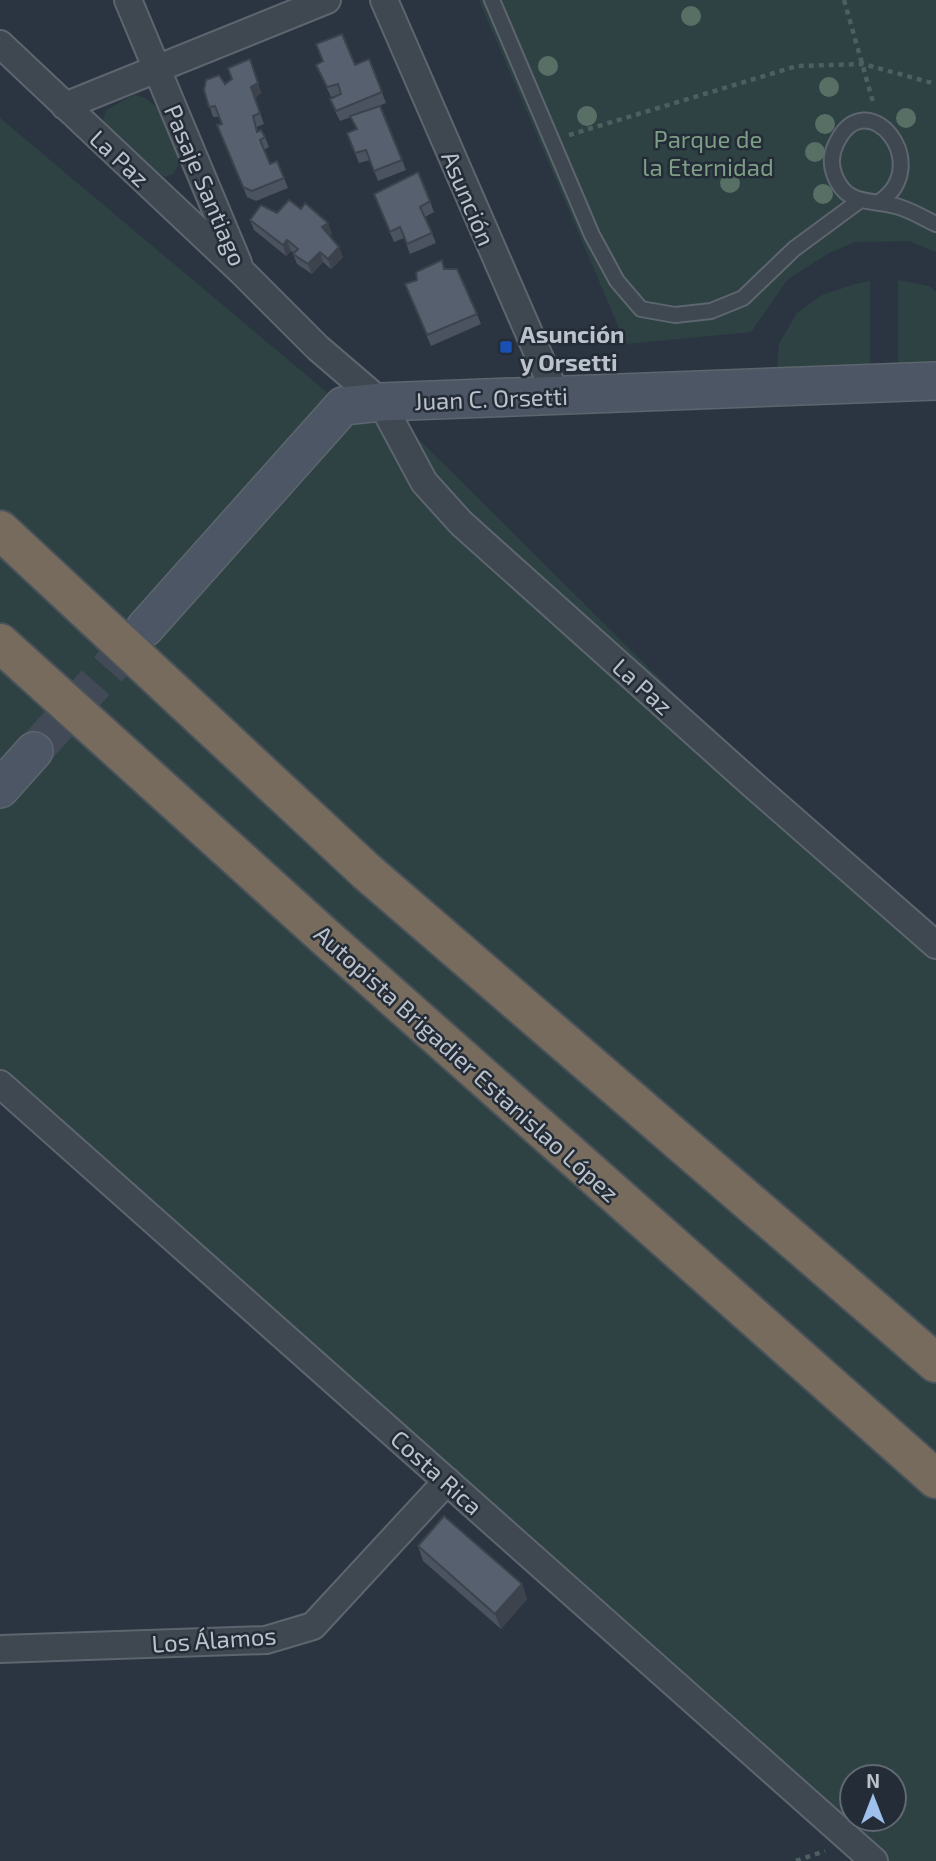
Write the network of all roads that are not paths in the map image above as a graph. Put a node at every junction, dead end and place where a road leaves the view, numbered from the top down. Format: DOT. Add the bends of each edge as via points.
graph roads {
  1 [pos="128,0"];
  2 [pos="327,0"];
  3 [pos="384,0"];
  4 [pos="492,0"];
  5 [pos="0,44"];
  6 [pos="157,69"];
  7 [pos="65,106"];
  8 [pos="859,201"];
  9 [pos="879,202"];
  10 [pos="936,224"];
  11 [pos="241,271"];
  12 [pos="936,381"];
  13 [pos="556,395"];
  14 [pos="382,402"];
  15 [pos="0,530"];
  16 [pos="145,628"];
  17 [pos="0,643"];
  18 [pos="34,751"];
  19 [pos="0,789"];
  20 [pos="936,945"];
  21 [pos="4,1097"];
  22 [pos="936,1363"];
  23 [pos="936,1479"];
  24 [pos="447,1481"];
  25 [pos="0,1649"];
  26 [pos="874,1861"];
  1 -- 6 [label="street, Pasaje Santiago"];
  2 -- 6 [label="street"];
  3 -- 13 [label="street, Asunción"];
  4 -- 8 [label="lane" via="592,236 617,281 641,309 675,315 711,311 743,298 794,249"];
  5 -- 7 [label="street, La Paz"];
  6 -- 7 [label="street"];
  6 -- 11 [label="street, Pasaje Santiago"];
  7 -- 11 [label="street, La Paz"];
  8 -- 9 [label="lane"];
  8 -- 9 [label="lane" via="837,182 831,153 839,136 855,124 875,120 894,127 907,141 913,160 903,187"];
  9 -- 10 [label="lane"];
  11 -- 14 [label="street, Pasaje Santiago" via="318,348"];
  12 -- 13 [label="street, Juan C. Orsetti"];
  13 -- 14 [label="street, Juan C. Orsetti"];
  14 -- 16 [label="street, Juan C. Orsetti" via="343,406"];
  14 -- 20 [label="street, La Paz" via="424,482 461,523"];
  15 -- 22 [label="highway" via="367,872"];
  17 -- 23 [label="highway, Autopista Brigadier Estanislao López"];
  18 -- 19 [label="street"];
  21 -- 24 [label="street, Costa Rica"];
  24 -- 25 [label="street, Los Álamos" via="313,1626 266,1640"];
  24 -- 26 [label="street, Costa Rica"];
}
